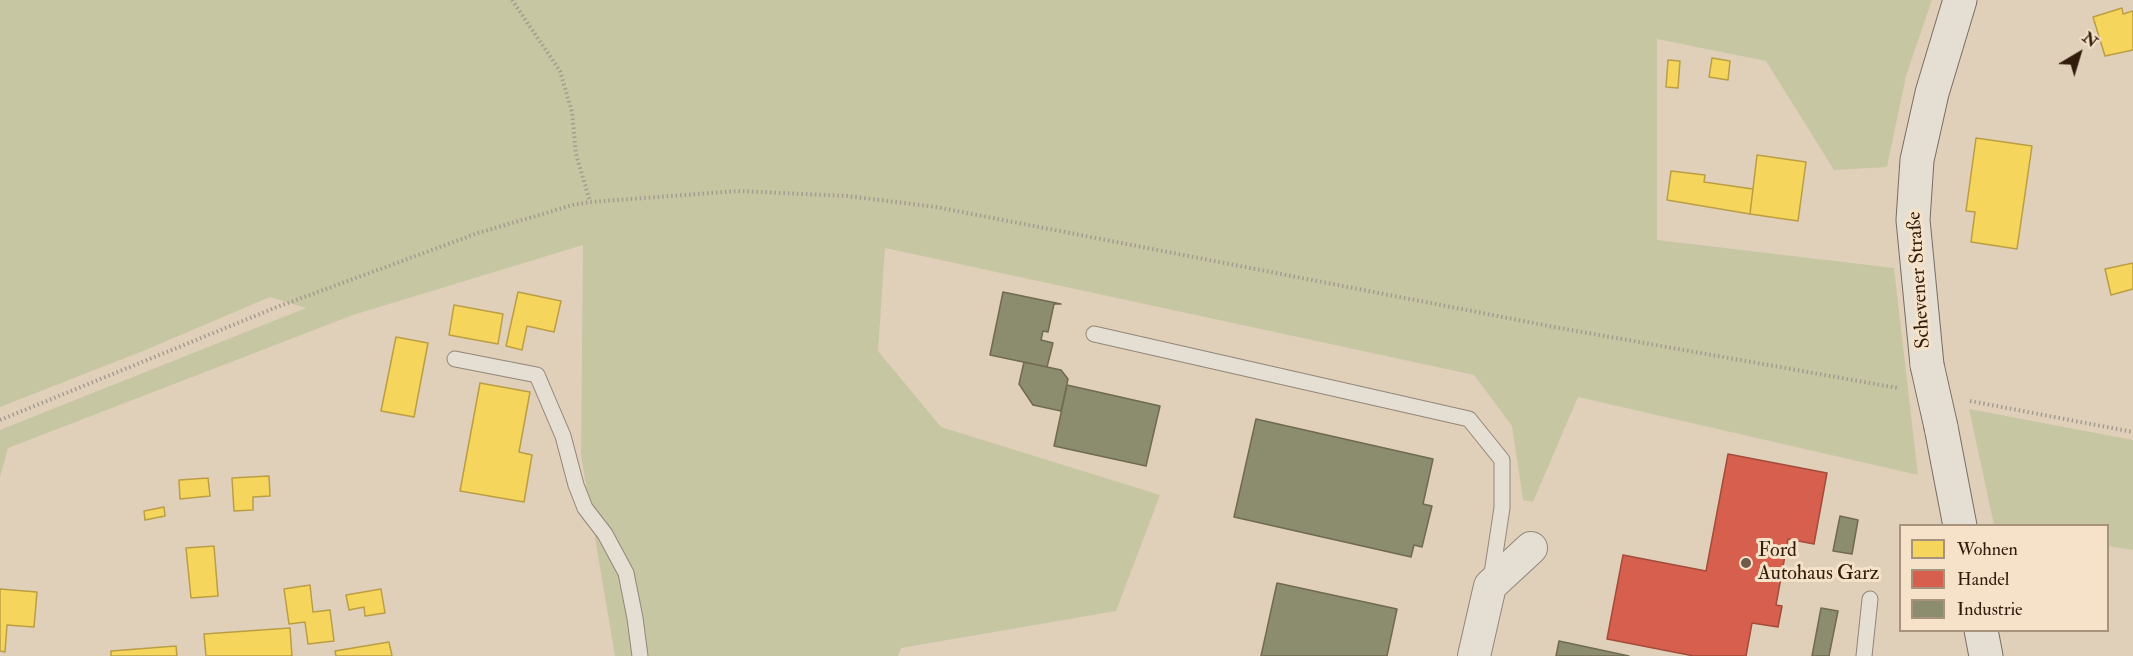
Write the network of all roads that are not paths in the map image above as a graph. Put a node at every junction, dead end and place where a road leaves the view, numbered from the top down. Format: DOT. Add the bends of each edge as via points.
graph roads {
  1 [pos="1960,0"];
  2 [pos="1094,334"];
  3 [pos="455,359"];
  4 [pos="1960,524"];
  5 [pos="1531,548"];
  6 [pos="1490,586"];
  7 [pos="1870,599"];
  8 [pos="1981,632"];
  9 [pos="640,656"];
  10 [pos="1474,656"];
  11 [pos="1864,656"];
  12 [pos="1986,656"];
  1 -- 4 [label="main road, Schevener Straße, bridge" via="1917,160 1912,220 1927,365"];
  2 -- 6 [label="lane" via="1469,419 1502,460 1502,508"];
  3 -- 9 [label="lane" via="537,375 563,436 585,508 605,534 626,573"];
  5 -- 6 [label="street"];
  6 -- 10 [label="street"];
  7 -- 11 [label="lane"];
  8 -- 12 [label="main road"];
}
